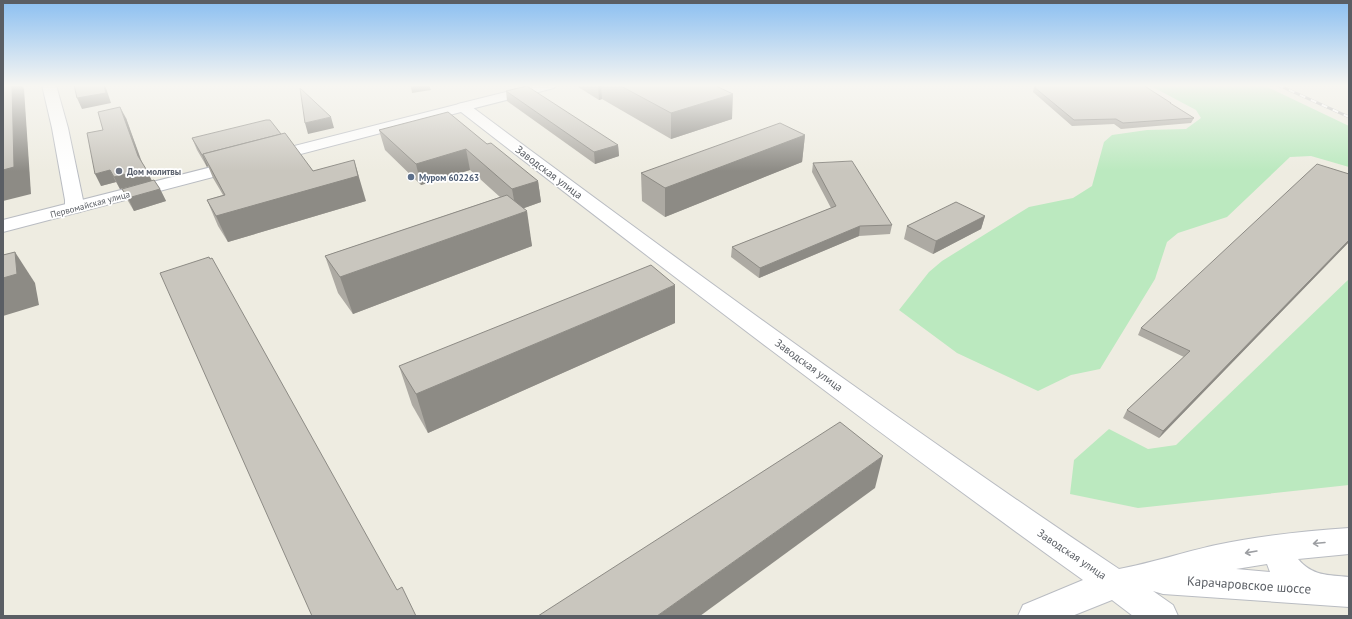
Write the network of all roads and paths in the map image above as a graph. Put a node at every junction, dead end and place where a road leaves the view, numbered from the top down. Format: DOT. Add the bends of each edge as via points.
graph roads {
  1 [pos="56,114"];
  2 [pos="436,114"];
  3 [pos="472,114"];
  4 [pos="74,208"];
  5 [pos="3,226"];
  6 [pos="1349,541"];
  7 [pos="1289,546"];
  8 [pos="1148,578"];
  9 [pos="1116,584"];
  10 [pos="1317,590"];
  11 [pos="1349,592"];
  12 [pos="1035,616"];
  13 [pos="1161,616"];
  1 -- 4 [label="street"];
  2 -- 4 [label="street, Первомайская улица"];
  3 -- 9 [label="street, Заводская улица" via="620,226 996,502"];
  4 -- 5 [label="street, Первомайская улица"];
  6 -- 7 [label="street, Карачаровское шоссе, one-way"];
  7 -- 8 [label="street, Карачаровское шоссе, one-way" via="1216,558"];
  7 -- 10 [label="street" via="1279,555 1282,566 1294,577"];
  8 -- 9 [label="street, Карачаровское шоссе"];
  8 -- 10 [label="street, Карачаровское шоссе"];
  9 -- 12 [label="street, Карачаровское шоссе"];
  9 -- 13 [label="street, Заводская улица"];
  10 -- 11 [label="street, Карачаровское шоссе"];
}
